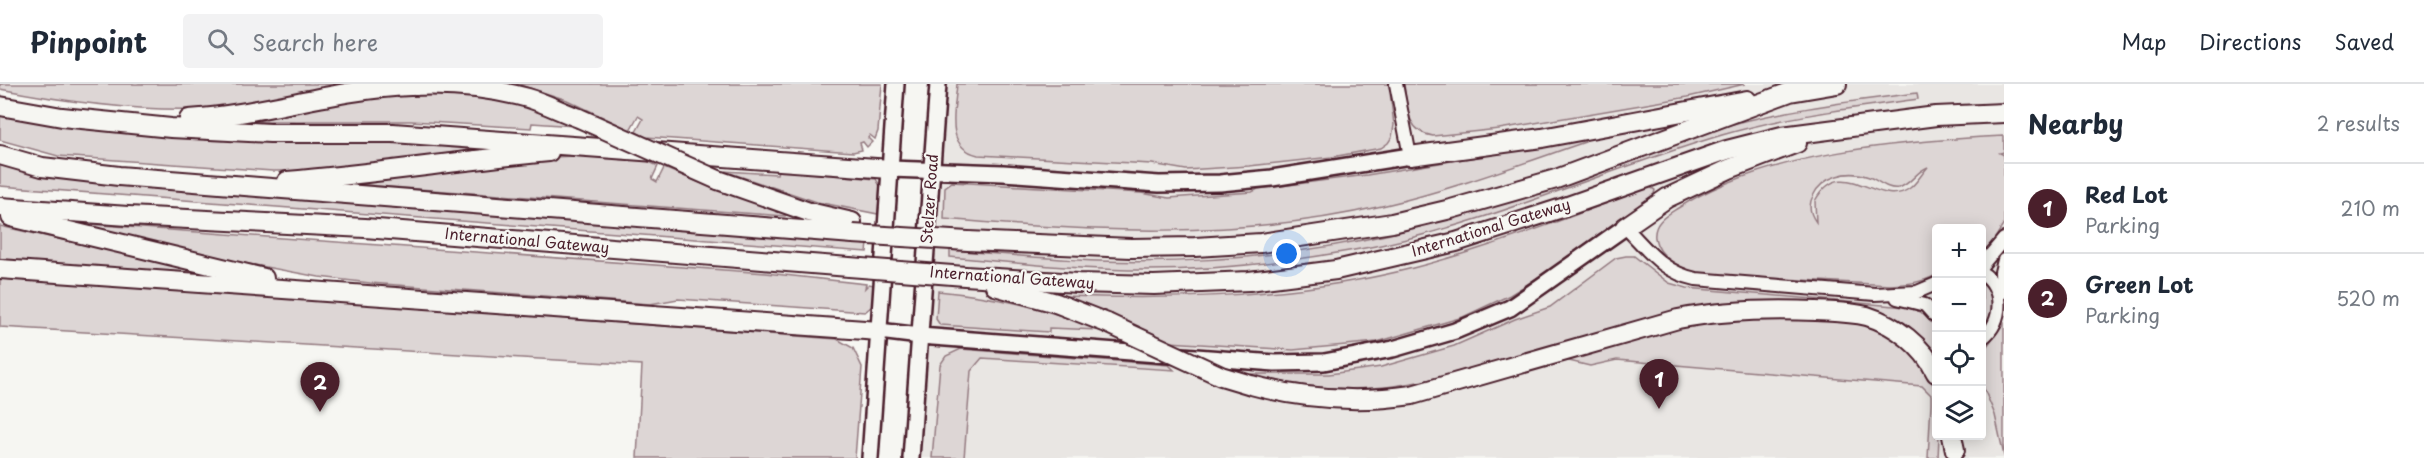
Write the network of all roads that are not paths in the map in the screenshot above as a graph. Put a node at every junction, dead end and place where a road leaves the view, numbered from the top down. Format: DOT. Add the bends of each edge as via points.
graph roads {
  1 [pos="896,84"];
  2 [pos="938,84"];
  3 [pos="1396,84"];
  4 [pos="1837,84"];
  5 [pos="1790,92"];
  6 [pos="0,106"];
  7 [pos="2004,113"];
  8 [pos="108,121"];
  9 [pos="1844,128"];
  10 [pos="587,149"];
  11 [pos="0,155"];
  12 [pos="1410,156"];
  13 [pos="890,169"];
  14 [pos="931,170"];
  15 [pos="232,185"];
  16 [pos="0,195"];
  17 [pos="0,207"];
  18 [pos="0,216"];
  19 [pos="275,223"];
  20 [pos="1625,227"];
  21 [pos="853,228"];
  22 [pos="2004,239"];
  23 [pos="1986,260"];
  24 [pos="2004,260"];
  25 [pos="0,269"];
  26 [pos="965,276"];
  27 [pos="1986,276"];
  28 [pos="1932,287"];
  29 [pos="331,292"];
  30 [pos="1875,294"];
  31 [pos="2002,299"];
  32 [pos="1932,315"];
  33 [pos="879,331"];
  34 [pos="1986,334"];
  35 [pos="920,336"];
  36 [pos="1932,366"];
  37 [pos="870,458"];
  38 [pos="911,458"];
  1 -- 13 [label="main road"];
  2 -- 14 [label="main road, Stelzer Road"];
  3 -- 12 [label="street"];
  4 -- 5 [label="highway, International Gateway"];
  5 -- 12 [label="highway" via="1542,138"];
  5 -- 21 [label="highway, International Gateway, bridge" via="1556,179 1451,209 1392,223 1261,243 1131,248 908,237"];
  6 -- 8 [label="highway"];
  7 -- 9 [label="highway, International Gateway" via="1936,116"];
  8 -- 10 [label="highway" via="270,133 393,133"];
  8 -- 21 [label="highway, bridge" via="226,117 344,93 410,86 462,87 527,98 718,180"];
  9 -- 20 [label="highway" via="1729,169 1667,198"];
  9 -- 26 [label="highway, International Gateway" via="1782,136 1727,150 1456,242 1336,270 1249,281 1154,285"];
  10 -- 13 [label="highway"];
  10 -- 15 [label="highway"];
  11 -- 15 [label="highway" via="79,172"];
  12 -- 14 [label="main road" via="1220,183 1159,184"];
  13 -- 14 [label="main road"];
  13 -- 33 [label="main road"];
  14 -- 35 [label="main road, Stelzer Road"];
  15 -- 21 [label="highway"];
  16 -- 19 [label="highway" via="126,204"];
  17 -- 19 [label="highway, International Gateway"];
  18 -- 29 [label="highway"];
  19 -- 26 [label="highway, International Gateway, bridge"];
  20 -- 30 [label="street" via="1665,268 1682,276 1712,282"];
  20 -- 35 [label="main road" via="1510,308 1455,331 1393,349 1324,362 1275,363"];
  22 -- 23 [label="street"];
  24 -- 31 [label="street"];
  25 -- 29 [label="highway"];
  26 -- 36 [label="highway, bridge" via="1056,303 1221,376 1295,394 1343,399 1402,397 1678,319 1764,309 1867,316 1913,342"];
  27 -- 31 [label="street" via="1994,282"];
  28 -- 30 [label="street"];
  29 -- 33 [label="highway"];
  30 -- 32 [label="street" via="1925,305"];
  31 -- 34 [label="street" via="1998,324"];
  33 -- 35 [label="main road"];
  33 -- 37 [label="main road"];
  35 -- 38 [label="main road, Stelzer Road"];
}
